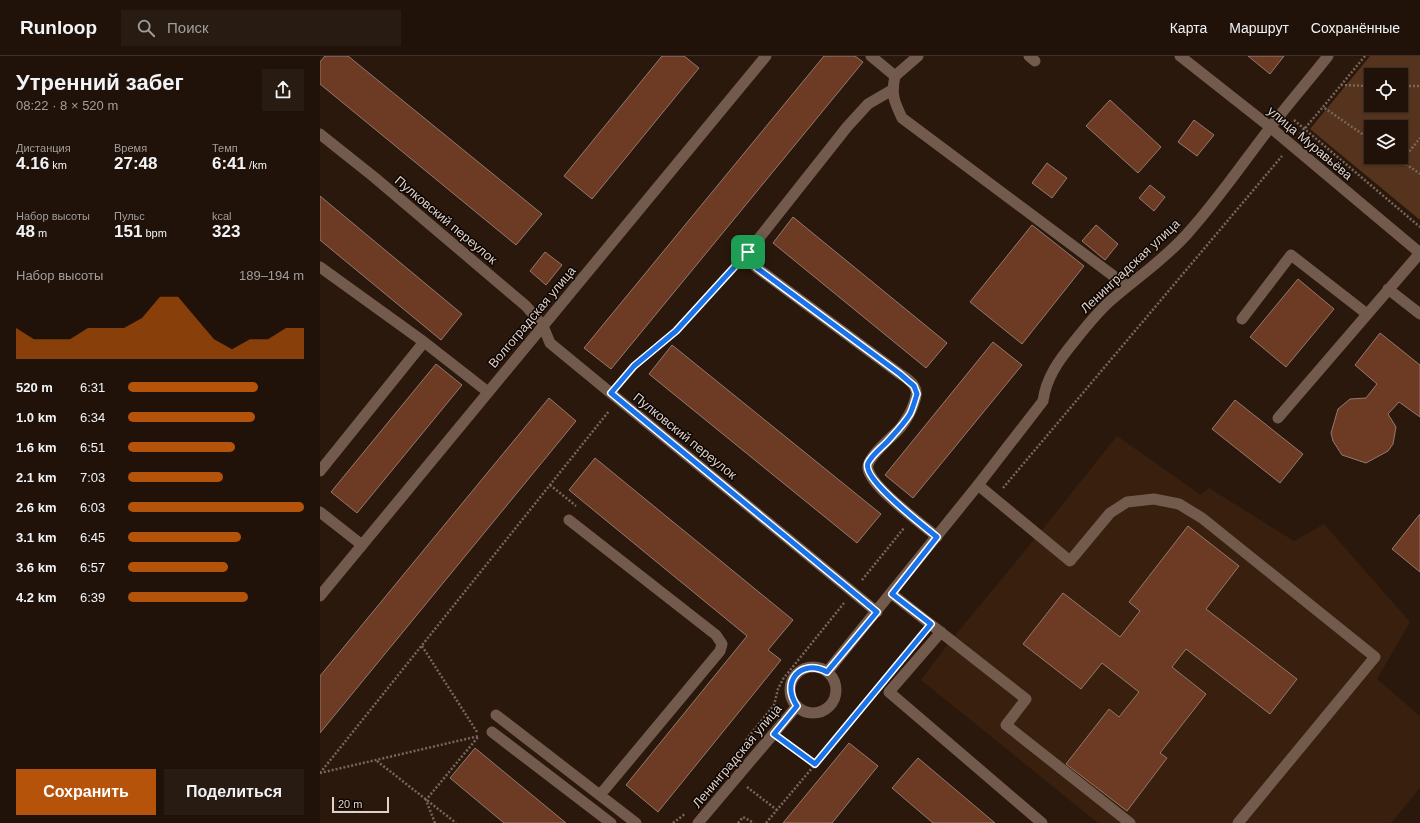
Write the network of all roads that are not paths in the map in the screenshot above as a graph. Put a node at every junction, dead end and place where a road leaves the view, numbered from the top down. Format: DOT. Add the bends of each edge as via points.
graph roads {
  1 [pos="766,56"];
  2 [pos="871,56"];
  3 [pos="918,56"];
  4 [pos="1180,56"];
  5 [pos="1328,56"];
  6 [pos="895,76"];
  7 [pos="892,90"];
  8 [pos="1270,127"];
  9 [pos="320,134"];
  10 [pos="1420,253"];
  11 [pos="320,267"];
  12 [pos="1127,286"];
  13 [pos="1388,289"];
  14 [pos="1367,314"];
  15 [pos="1420,314"];
  16 [pos="1242,319"];
  17 [pos="543,326"];
  18 [pos="424,342"];
  19 [pos="488,392"];
  20 [pos="1278,418"];
  21 [pos="320,471"];
  22 [pos="978,485"];
  23 [pos="320,512"];
  24 [pos="569,520"];
  25 [pos="937,537"];
  26 [pos="362,545"];
  27 [pos="892,594"];
  28 [pos="320,596"];
  29 [pos="877,612"];
  30 [pos="941,632"];
  31 [pos="827,672"];
  32 [pos="797,706"];
  33 [pos="496,715"];
  34 [pos="492,732"];
  35 [pos="600,795"];
  36 [pos="628,821"];
  37 [pos="611,823"];
  38 [pos="698,823"];
  39 [pos="1042,823"];
  40 [pos="1130,823"];
  41 [pos="1238,823"];
  1 -- 17 [label="street, Волгоградская улица"];
  2 -- 6 [label="street"];
  3 -- 6 [label="street"];
  4 -- 8 [label="street, улица Муравьёва"];
  5 -- 8 [label="street, Ленинградская улица"];
  6 -- 7 [label="street"];
  7 -- 12 [label="street" via="902,118"];
  7 -- 25 [label="street" via="868,104 748,252 750,260 757,268 914,386 917,394 910,413 872,457 867,468 870,476 880,487"];
  8 -- 10 [label="street, улица Муравьёва"];
  8 -- 12 [label="street, Ленинградская улица" via="1187,234 1164,258"];
  9 -- 17 [label="street, Пулковский переулок" via="526,306"];
  10 -- 13 [label="street"];
  11 -- 18 [label="street"];
  12 -- 22 [label="street, Ленинградская улица" via="1108,303 1063,356 1049,378 1043,401"];
  13 -- 14 [label="street"];
  13 -- 15 [label="street"];
  14 -- 16 [label="street" via="1291,255"];
  14 -- 20 [label="street"];
  17 -- 19 [label="street, Волгоградская улица"];
  17 -- 29 [label="street, Пулковский переулок" via="550,343"];
  18 -- 19 [label="street"];
  18 -- 21 [label="street"];
  19 -- 26 [label="street, Волгоградская улица"];
  22 -- 25 [label="street, Ленинградская улица"];
  22 -- 41 [label="street" via="1070,561 1110,513 1127,502 1154,499 1180,504 1202,518 1375,657"];
  23 -- 26 [label="street"];
  24 -- 35 [label="street" via="716,635 722,644 720,651"];
  25 -- 27 [label="street, Ленинградская улица"];
  26 -- 28 [label="street, Волгоградская улица"];
  27 -- 29 [label="street, Ленинградская улица"];
  27 -- 30 [label="street"];
  29 -- 31 [label="street, Ленинградская улица"];
  30 -- 39 [label="street" via="890,692"];
  30 -- 40 [label="street" via="1026,699 1006,725"];
  31 -- 32 [label="street, Ленинградская улица" via="811,667 796,675 791,682 790,691"];
  31 -- 32 [label="street, Ленинградская улица" via="835,686 835,694 827,708 812,712 804,711"];
  32 -- 38 [label="street, Ленинградская улица"];
  33 -- 35 [label="street"];
  34 -- 37 [label="street"];
  35 -- 36 [label="street"];
}
